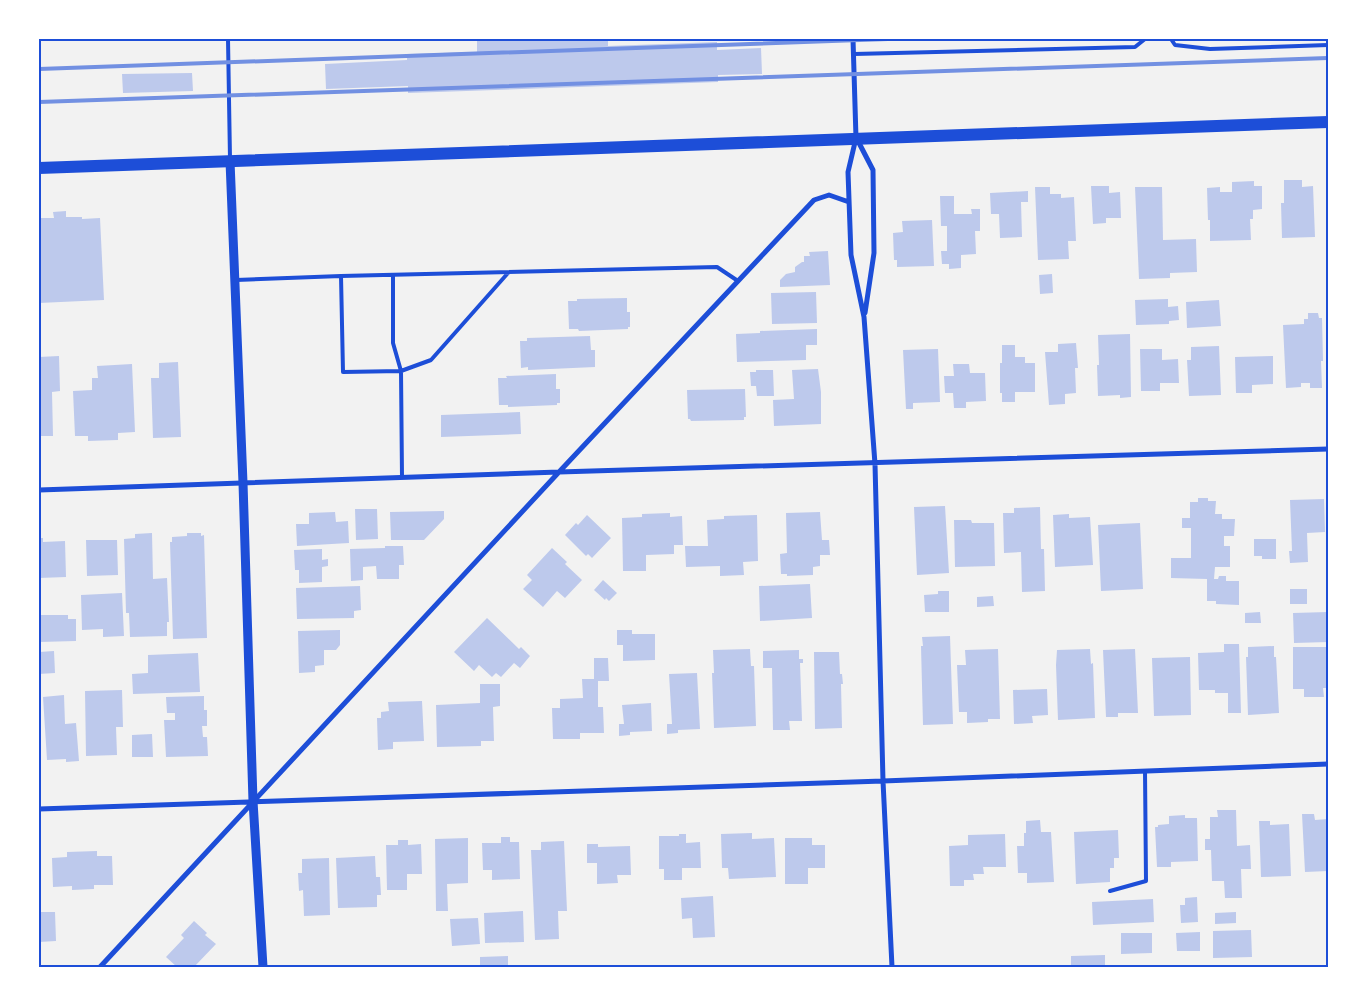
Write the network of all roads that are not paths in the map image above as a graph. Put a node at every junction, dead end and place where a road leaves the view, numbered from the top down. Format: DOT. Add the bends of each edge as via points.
graph roads {
  1 [pos="853,39"];
  2 [pos="1146,39"];
  3 [pos="1171,39"];
  4 [pos="229,40"];
  5 [pos="1328,45"];
  6 [pos="854,54"];
  7 [pos="1328,122"];
  8 [pos="856,138"];
  9 [pos="230,161"];
  10 [pos="39,168"];
  11 [pos="849,202"];
  12 [pos="508,273"];
  13 [pos="393,275"];
  14 [pos="342,276"];
  15 [pos="235,280"];
  16 [pos="738,281"];
  17 [pos="864,317"];
  18 [pos="401,371"];
  19 [pos="1328,449"];
  20 [pos="875,464"];
  21 [pos="559,472"];
  22 [pos="402,477"];
  23 [pos="243,483"];
  24 [pos="39,490"];
  25 [pos="1328,764"];
  26 [pos="1145,771"];
  27 [pos="883,781"];
  28 [pos="253,801"];
  29 [pos="39,809"];
  30 [pos="1110,891"];
  31 [pos="100,967"];
  32 [pos="263,967"];
  33 [pos="892,967"];
  1 -- 6 [label="street"];
  2 -- 6 [label="lane" via="1136,46"];
  3 -- 5 [label="lane" via="1175,46 1210,49"];
  4 -- 9 [label="lane"];
  6 -- 8 [label="street"];
  7 -- 8 [label="main road"];
  8 -- 9 [label="main road"];
  8 -- 11 [label="street" via="848,172"];
  8 -- 17 [label="street" via="873,170 874,253"];
  9 -- 10 [label="main road"];
  9 -- 15 [label="street"];
  11 -- 16 [label="street" via="829,195 814,200"];
  11 -- 17 [label="street" via="851,255"];
  12 -- 13 [label="lane"];
  12 -- 16 [label="lane" via="717,267"];
  12 -- 18 [label="lane" via="431,360"];
  13 -- 14 [label="lane"];
  13 -- 18 [label="lane" via="393,343"];
  14 -- 15 [label="lane"];
  14 -- 18 [label="lane" via="343,372"];
  15 -- 23 [label="street"];
  16 -- 21 [label="street"];
  17 -- 20 [label="street"];
  18 -- 22 [label="lane"];
  19 -- 20 [label="street"];
  20 -- 21 [label="street"];
  20 -- 27 [label="street"];
  21 -- 22 [label="street"];
  21 -- 28 [label="street"];
  22 -- 23 [label="street"];
  23 -- 24 [label="street"];
  23 -- 28 [label="street"];
  25 -- 26 [label="street"];
  26 -- 27 [label="street"];
  26 -- 30 [label="lane" via="1146,881"];
  27 -- 28 [label="street"];
  27 -- 33 [label="street"];
  28 -- 29 [label="street"];
  28 -- 31 [label="street"];
  28 -- 32 [label="street"];
}
